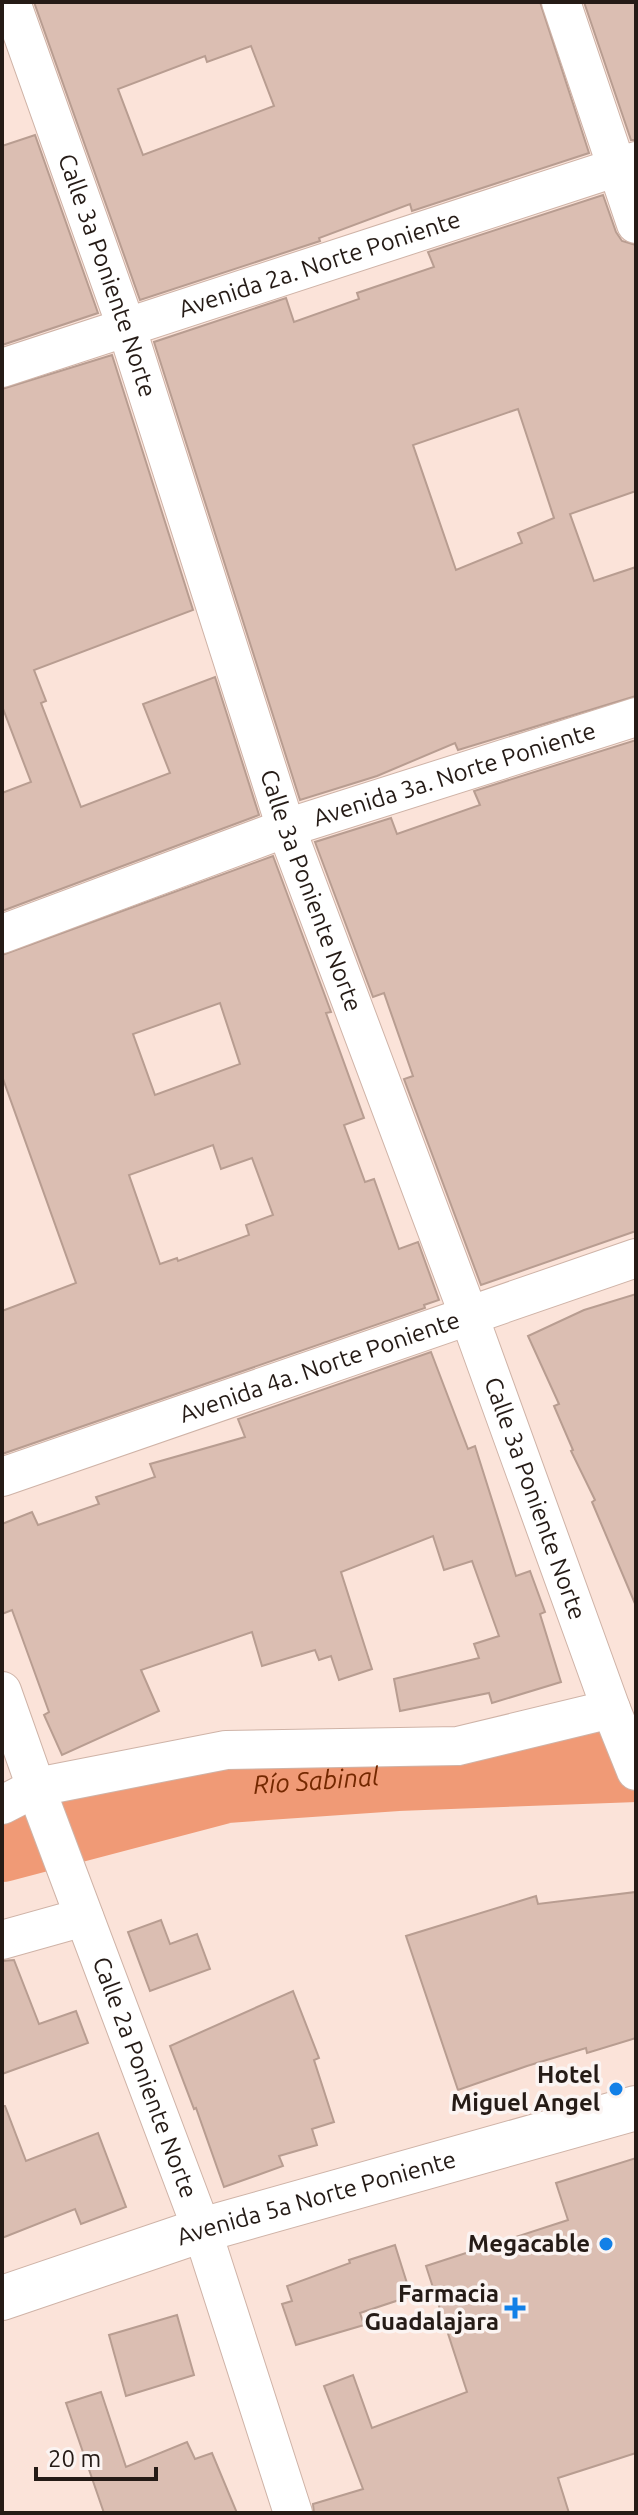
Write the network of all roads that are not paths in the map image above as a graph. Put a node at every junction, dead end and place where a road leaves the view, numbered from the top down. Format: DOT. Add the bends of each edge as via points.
graph roads {
  1 [pos="11,2"];
  2 [pos="561,2"];
  3 [pos="627,164"];
  4 [pos="636,224"];
  5 [pos="126,326"];
  6 [pos="2,368"];
  7 [pos="636,717"];
  8 [pos="286,828"];
  9 [pos="2,934"];
  10 [pos="636,1258"];
  11 [pos="469,1316"];
  12 [pos="2,1477"];
  13 [pos="2,1691"];
  14 [pos="615,1720"];
  15 [pos="636,1771"];
  16 [pos="40,1798"];
  17 [pos="2,1805"];
  18 [pos="83,1915"];
  19 [pos="2,1940"];
  20 [pos="636,2108"];
  21 [pos="202,2230"];
  22 [pos="2,2298"];
  23 [pos="293,2513"];
  1 -- 5 [label="street, Calle 3a Poniente Norte"];
  2 -- 3 [label="street"];
  3 -- 4 [label="street"];
  3 -- 5 [label="street, Avenida 2a. Norte Poniente"];
  5 -- 6 [label="street, Avenida 2a. Norte Poniente"];
  5 -- 8 [label="street, Calle 3a Poniente Norte"];
  7 -- 8 [label="street, Avenida 3a. Norte Poniente"];
  8 -- 9 [label="street, Avenida 3a. Norte Poniente"];
  8 -- 11 [label="street, Calle 3a Poniente Norte"];
  10 -- 11 [label="street, Avenida 4a. Norte Poniente"];
  11 -- 12 [label="street, Avenida 4a. Norte Poniente"];
  11 -- 14 [label="street, Calle 3a Poniente Norte"];
  13 -- 16 [label="street, Calle 2a Poniente Norte"];
  14 -- 15 [label="street, Calle 3a Poniente Norte"];
  14 -- 16 [label="street" via="458,1746 226,1750"];
  16 -- 17 [label="street"];
  16 -- 18 [label="street, Calle 2a Poniente Norte"];
  18 -- 19 [label="street"];
  18 -- 21 [label="street, Calle 2a Poniente Norte"];
  20 -- 21 [label="main road, Avenida 5a Norte Poniente"];
  21 -- 22 [label="main road, Avenida 5a Norte Poniente"];
  21 -- 23 [label="street, Calle 2a Poniente Norte"];
}
